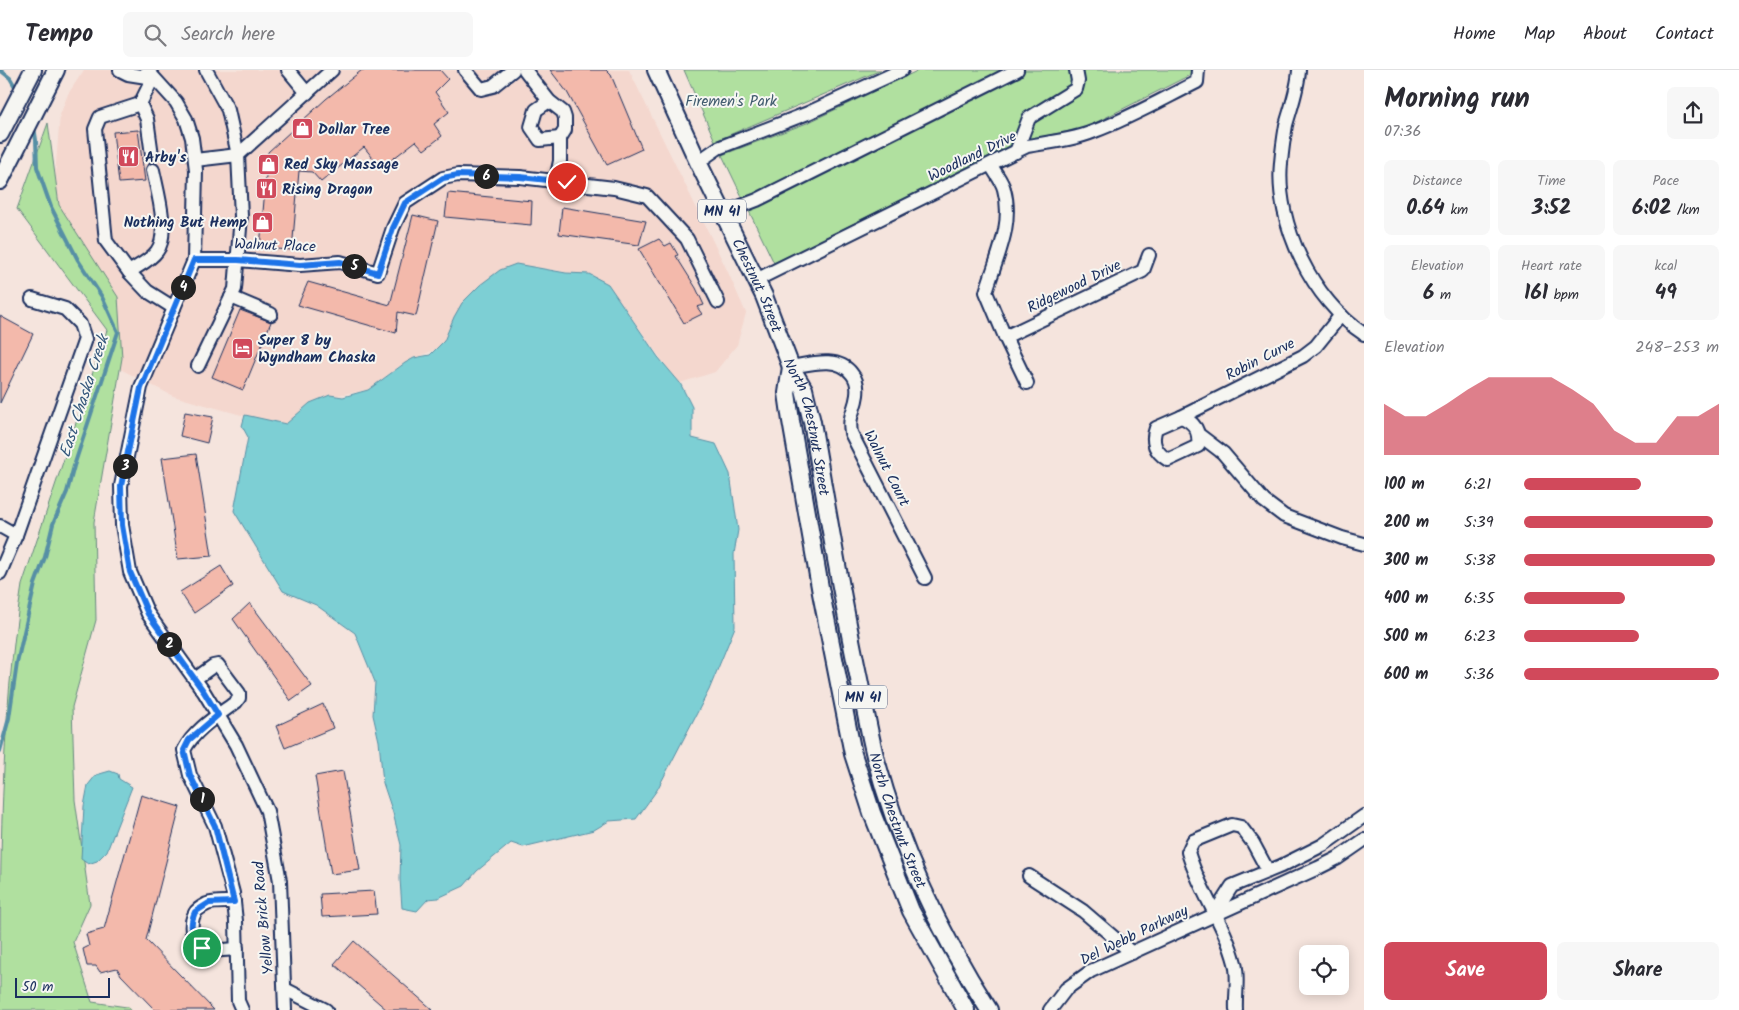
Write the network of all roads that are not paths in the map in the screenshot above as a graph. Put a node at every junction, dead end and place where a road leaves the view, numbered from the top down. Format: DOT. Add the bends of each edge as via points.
graph roads {
  1 [pos="32,70"];
  2 [pos="56,70"];
  3 [pos="120,70"];
  4 [pos="206,70"];
  5 [pos="288,70"];
  6 [pos="332,70"];
  7 [pos="465,70"];
  8 [pos="513,70"];
  9 [pos="525,70"];
  10 [pos="656,70"];
  11 [pos="902,70"];
  12 [pos="1016,70"];
  13 [pos="1076,70"];
  14 [pos="1198,70"];
  15 [pos="1299,70"];
  16 [pos="150,74"];
  17 [pos="307,93"];
  18 [pos="549,101"];
  19 [pos="140,104"];
  20 [pos="0,134"];
  21 [pos="560,138"];
  22 [pos="1016,152"];
  23 [pos="238,155"];
  24 [pos="152,156"];
  25 [pos="195,160"];
  26 [pos="698,162"];
  27 [pos="991,165"];
  28 [pos="153,170"];
  29 [pos="556,180"];
  30 [pos="0,181"];
  31 [pos="723,213"];
  32 [pos="1149,255"];
  33 [pos="194,260"];
  34 [pos="238,260"];
  35 [pos="129,272"];
  36 [pos="756,280"];
  37 [pos="231,297"];
  38 [pos="32,299"];
  39 [pos="718,302"];
  40 [pos="174,308"];
  41 [pos="272,314"];
  42 [pos="1340,315"];
  43 [pos="1364,334"];
  44 [pos="1004,338"];
  45 [pos="198,366"];
  46 [pos="790,367"];
  47 [pos="1026,383"];
  48 [pos="1182,417"];
  49 [pos="1198,434"];
  50 [pos="0,526"];
  51 [pos="16,535"];
  52 [pos="1364,544"];
  53 [pos="0,573"];
  54 [pos="925,578"];
  55 [pos="195,680"];
  56 [pos="218,715"];
  57 [pos="1364,816"];
  58 [pos="1364,840"];
  59 [pos="1268,871"];
  60 [pos="1029,876"];
  61 [pos="234,902"];
  62 [pos="1214,914"];
  63 [pos="237,949"];
  64 [pos="1132,954"];
  65 [pos="285,989"];
  66 [pos="242,1010"];
  67 [pos="285,1010"];
  68 [pos="326,1010"];
  69 [pos="966,1010"];
  70 [pos="989,1010"];
  71 [pos="1050,1010"];
  72 [pos="1236,1010"];
  1 -- 20 [label="main road"];
  2 -- 30 [label="main road"];
  3 -- 16 [label="street" via="128,74"];
  4 -- 23 [label="street" via="228,110"];
  5 -- 17 [label="street"];
  6 -- 17 [label="street"];
  7 -- 8 [label="street" via="482,89 493,86"];
  9 -- 18 [label="street"];
  10 -- 26 [label="main road, Chestnut Street / MN 41"];
  11 -- 26 [label="street" via="808,113 718,148"];
  12 -- 31 [label="street" via="756,200"];
  13 -- 22 [label="street" via="1076,89 1029,118"];
  14 -- 22 [label="street, Woodland Drive" via="1197,82 1095,131 1027,146"];
  15 -- 42 [label="street" via="1281,163 1283,202 1300,257 1327,301"];
  16 -- 19 [label="street"];
  16 -- 25 [label="street, Yellow Brick Road" via="164,87 186,119"];
  17 -- 23 [label="street"];
  18 -- 21 [label="street" via="565,118 565,130"];
  18 -- 21 [label="street" via="536,110 531,127 540,140"];
  19 -- 24 [label="street" via="147,119"];
  19 -- 35 [label="street" via="100,117 95,129 106,241"];
  21 -- 29 [label="street"];
  22 -- 27 [label="street, Woodland Drive"];
  23 -- 25 [label="street"];
  23 -- 34 [label="street" via="241,216"];
  25 -- 33 [label="street, Yellow Brick Road"];
  26 -- 31 [label="main road, Chestnut Street / MN 41"];
  27 -- 36 [label="street, Woodland Drive"];
  27 -- 44 [label="street" via="1004,188 1008,217 986,292"];
  28 -- 35 [label="street" via="163,229 162,244 156,253"];
  29 -- 34 [label="street, Walnut Place" via="458,175 443,178 405,203 378,273 340,262 300,265"];
  29 -- 39 [label="street, Walnut Place" via="647,196 687,238"];
  31 -- 36 [label="main road, Chestnut Street / MN 41"];
  32 -- 44 [label="street, Ridgewood Drive" via="1143,271"];
  33 -- 34 [label="street, Walnut Place"];
  33 -- 40 [label="street, Yellow Brick Road"];
  34 -- 37 [label="street"];
  35 -- 40 [label="street" via="147,291"];
  36 -- 46 [label="main road, Chestnut Street / MN 41" via="776,323"];
  37 -- 41 [label="street"];
  37 -- 45 [label="street"];
  38 -- 51 [label="street" via="65,309 80,324 85,339"];
  40 -- 55 [label="street, Yellow Brick Road" via="141,388 121,486 122,525 130,572 139,595 148,614"];
  42 -- 43 [label="street"];
  42 -- 48 [label="street, Robin Curve" via="1316,346 1303,356"];
  44 -- 47 [label="street"];
  46 -- 54 [label="street, Walnut Court" via="836,362 853,375 858,392 849,420 851,433"];
  46 -- 69 [label="main road, North Chestnut Street / MN 41" via="787,393 821,594 853,754 910,911"];
  46 -- 70 [label="main road, North Chestnut Street / MN 41" via="804,389 812,422 875,756 922,890"];
  48 -- 49 [label="street" via="1194,424"];
  48 -- 49 [label="street, Robin Curve" via="1156,428 1154,442 1160,455 1168,460 1198,446"];
  49 -- 52 [label="street" via="1223,453 1264,501 1284,516"];
  50 -- 51 [label="street"];
  51 -- 53 [label="street"];
  55 -- 56 [label="street, Yellow Brick Road"];
  55 -- 56 [label="street" via="218,665 239,692 236,702"];
  56 -- 61 [label="street" via="189,740 184,750 190,775 215,826"];
  56 -- 65 [label="street, Yellow Brick Road" via="267,811 280,881"];
  57 -- 59 [label="street" via="1323,845"];
  58 -- 62 [label="street, Del Webb Parkway" via="1318,868"];
  59 -- 62 [label="street" via="1232,886"];
  59 -- 62 [label="street" via="1242,827 1232,825 1193,841 1188,852"];
  60 -- 64 [label="street" via="1083,911"];
  61 -- 63 [label="street"];
  61 -- 63 [label="street" via="206,904 195,912 191,926 195,940 202,948"];
  62 -- 64 [label="street, Del Webb Parkway"];
  62 -- 72 [label="street" via="1229,942 1236,966"];
  63 -- 66 [label="street" via="238,1001"];
  64 -- 71 [label="street, Del Webb Parkway" via="1091,971 1066,989"];
  65 -- 67 [label="street, Yellow Brick Road"];
  65 -- 68 [label="street"];
}
